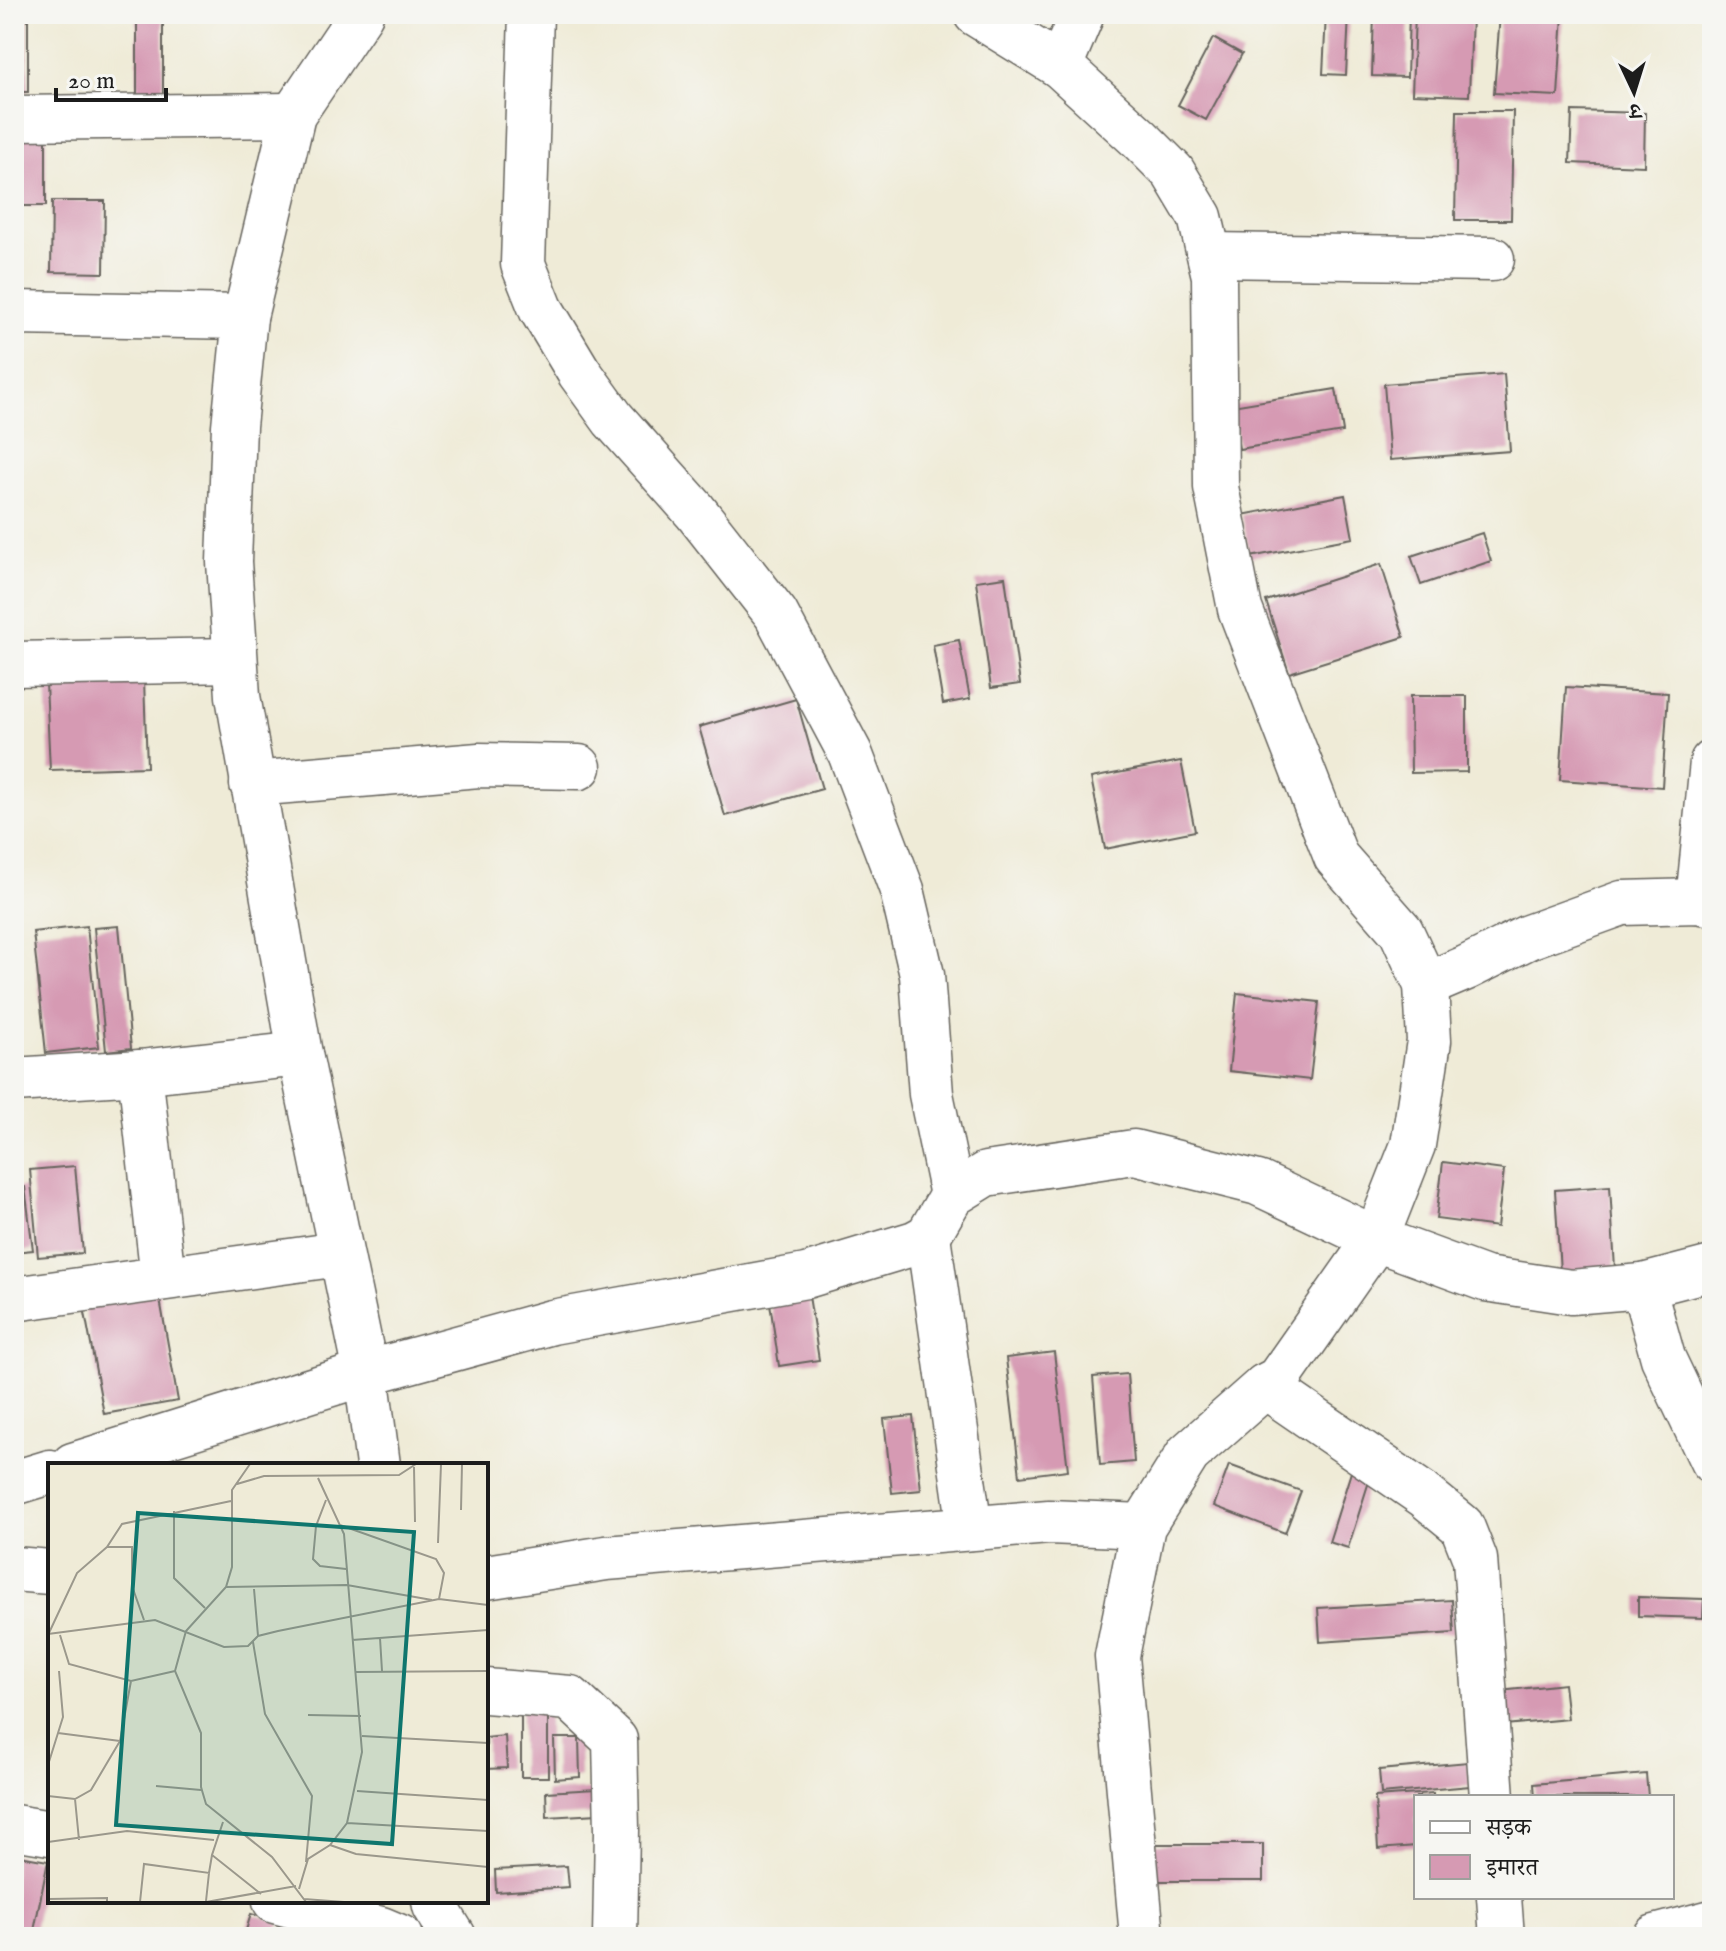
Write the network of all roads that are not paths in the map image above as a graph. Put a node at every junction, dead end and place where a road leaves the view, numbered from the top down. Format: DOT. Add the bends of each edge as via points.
graph roads {
  1 [pos="361,14"];
  2 [pos="531,14"];
  3 [pos="976,14"];
  4 [pos="1082,14"];
  5 [pos="1060,66"];
  6 [pos="293,115"];
  7 [pos="14,118"];
  8 [pos="1210,255"];
  9 [pos="1492,259"];
  10 [pos="14,313"];
  11 [pos="245,317"];
  12 [pos="235,660"];
  13 [pos="14,664"];
  14 [pos="1712,762"];
  15 [pos="579,767"];
  16 [pos="252,784"];
  17 [pos="1705,902"];
  18 [pos="1426,985"];
  19 [pos="300,1054"];
  20 [pos="140,1072"];
  21 [pos="14,1080"];
  22 [pos="952,1195"];
  23 [pos="928,1236"];
  24 [pos="1376,1239"];
  25 [pos="340,1254"];
  26 [pos="1712,1268"];
  27 [pos="163,1278"];
  28 [pos="1643,1286"];
  29 [pos="14,1299"];
  30 [pos="366,1373"];
  31 [pos="1265,1386"];
  32 [pos="1712,1461"];
  33 [pos="79,1463"];
  34 [pos="378,1463"];
  35 [pos="48,1473"];
  36 [pos="14,1483"];
  37 [pos="1143,1526"];
  38 [pos="970,1528"];
  39 [pos="14,1569"];
  40 [pos="48,1572"];
  41 [pos="488,1577"];
  42 [pos="488,1691"];
  43 [pos="1492,1795"];
  44 [pos="14,1827"];
  45 [pos="48,1833"];
  46 [pos="1499,1899"];
  47 [pos="283,1903"];
  48 [pos="434,1903"];
  49 [pos="1712,1922"];
  50 [pos="400,1937"];
  51 [pos="454,1937"];
  52 [pos="615,1937"];
  53 [pos="1142,1937"];
  54 [pos="1502,1937"];
  55 [pos="1655,1937"];
  1 -- 6 [label="street"];
  2 -- 22 [label="street" via="523,264 541,309 579,372 776,614 850,753 902,890 922,975 931,1094"];
  3 -- 5 [label="street"];
  4 -- 5 [label="street"];
  5 -- 8 [label="street" via="1173,172 1200,217"];
  6 -- 7 [label="street"];
  6 -- 11 [label="street"];
  8 -- 9 [label="street"];
  8 -- 18 [label="street" via="1216,487 1240,609 1336,857 1401,931"];
  10 -- 11 [label="street"];
  11 -- 12 [label="street" via="229,562"];
  12 -- 13 [label="street"];
  12 -- 16 [label="street"];
  14 -- 17 [label="street"];
  15 -- 16 [label="street" via="479,765"];
  16 -- 19 [label="street"];
  17 -- 18 [label="street" via="1622,903 1528,937"];
  18 -- 24 [label="street" via="1429,1041 1413,1145"];
  19 -- 20 [label="street"];
  19 -- 25 [label="street"];
  20 -- 21 [label="street"];
  20 -- 27 [label="street"];
  22 -- 23 [label="street"];
  22 -- 24 [label="street" via="986,1174 1134,1152 1258,1183"];
  23 -- 30 [label="street" via="806,1276 552,1322"];
  23 -- 38 [label="street"];
  24 -- 28 [label="street" via="1485,1279 1571,1292"];
  24 -- 31 [label="street" via="1278,1379"];
  25 -- 27 [label="street"];
  25 -- 30 [label="street"];
  26 -- 28 [label="street"];
  27 -- 29 [label="street"];
  28 -- 32 [label="street" via="1663,1358"];
  30 -- 33 [label="street"];
  30 -- 34 [label="street"];
  31 -- 37 [label="street" via="1188,1454"];
  31 -- 43 [label="street" via="1462,1526 1475,1559"];
  35 -- 36 [label="street"];
  37 -- 38 [label="street" via="1049,1522"];
  37 -- 53 [label="street" via="1117,1656"];
  38 -- 41 [label="street" via="606,1558"];
  39 -- 40 [label="street"];
  42 -- 52 [label="street" via="570,1698 615,1740"];
  44 -- 45 [label="street"];
  46 -- 54 [label="street"];
  47 -- 50 [label="street"];
  48 -- 51 [label="street"];
  49 -- 55 [label="street"];
}
